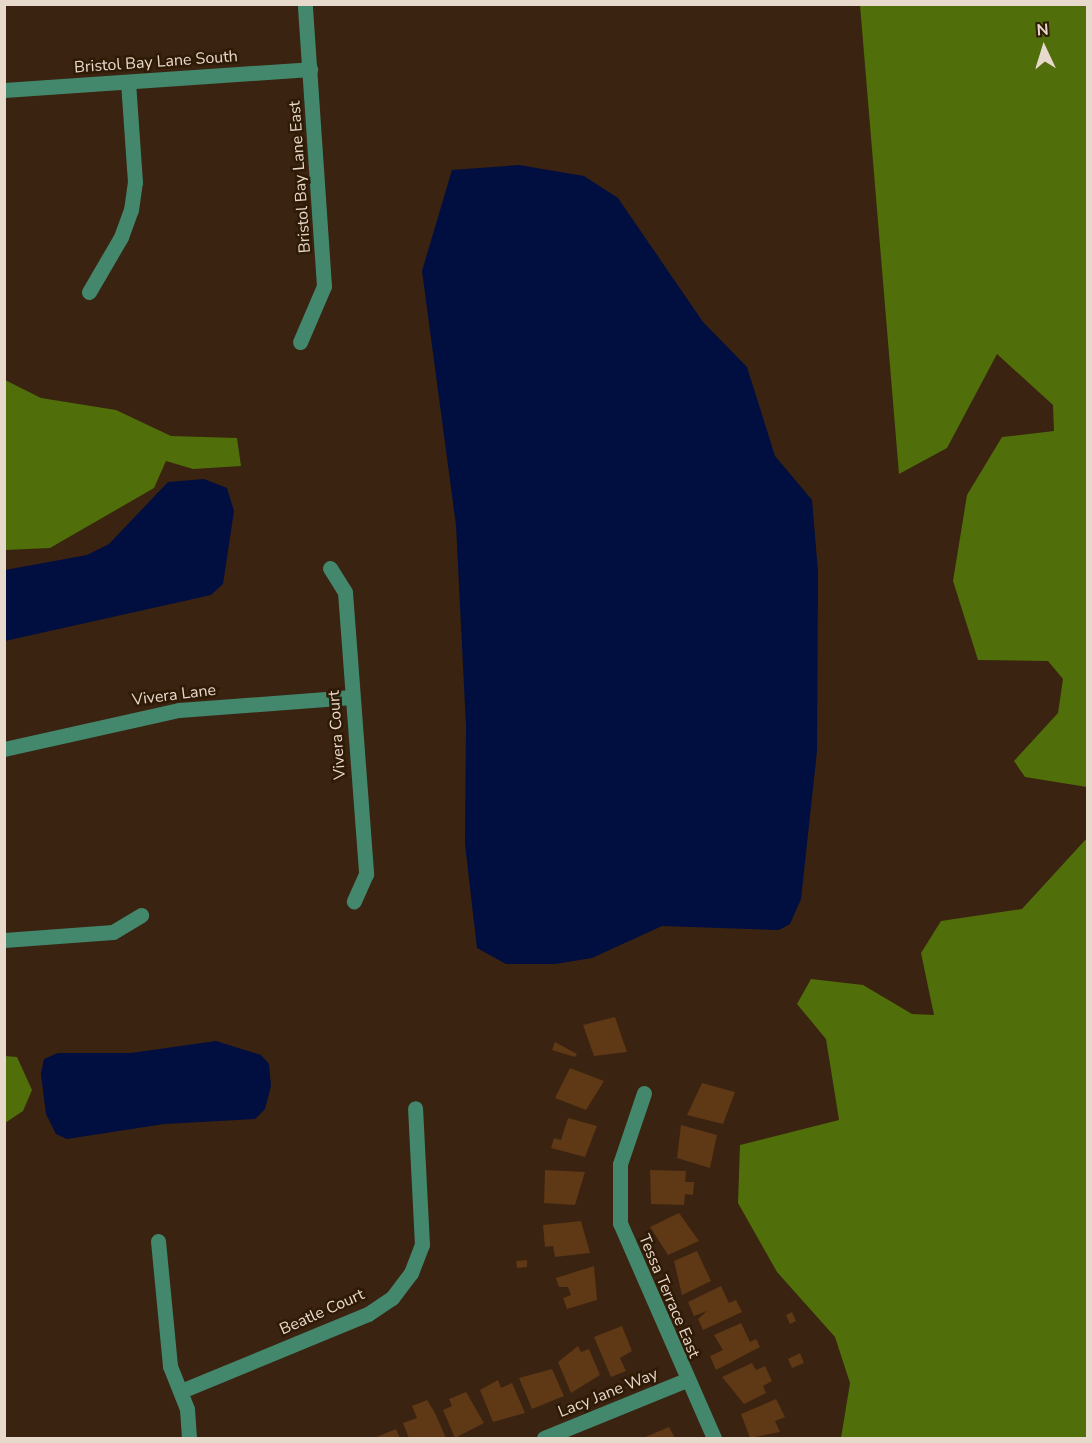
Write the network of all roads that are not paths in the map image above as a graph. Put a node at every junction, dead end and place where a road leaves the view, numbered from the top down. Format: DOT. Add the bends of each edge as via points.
graph roads {
  1 [pos="305,4"];
  2 [pos="310,69"];
  3 [pos="128,82"];
  4 [pos="4,90"];
  5 [pos="88,292"];
  6 [pos="300,342"];
  7 [pos="330,568"];
  8 [pos="352,697"];
  9 [pos="4,749"];
  10 [pos="354,901"];
  11 [pos="141,915"];
  12 [pos="4,940"];
  13 [pos="644,1093"];
  14 [pos="415,1108"];
  15 [pos="158,1241"];
  16 [pos="686,1380"];
  17 [pos="181,1391"];
  18 [pos="189,1438"];
  19 [pos="544,1438"];
  20 [pos="714,1438"];
  1 -- 2 [label="street, Bristol Bay Lane East"];
  2 -- 3 [label="street, Bristol Bay Lane South"];
  2 -- 6 [label="street, Bristol Bay Lane East" via="324,286"];
  3 -- 4 [label="street, Bristol Bay Lane South"];
  3 -- 5 [label="street" via="135,182 130,210 121,237"];
  7 -- 8 [label="street, Vivera Court" via="345,592"];
  8 -- 9 [label="street, Vivera Lane" via="167,712"];
  8 -- 10 [label="street, Vivera Court" via="366,874"];
  11 -- 12 [label="street" via="113,932"];
  13 -- 16 [label="street, Tessa Terrace East" via="620,1164 620,1223"];
  14 -- 17 [label="street, Beatle Court" via="422,1245 411,1274 392,1298 368,1314"];
  15 -- 17 [label="street" via="170,1365"];
  16 -- 19 [label="street, Lacy Jane Way"];
  16 -- 20 [label="street, Tessa Terrace East"];
  17 -- 18 [label="street"];
}
